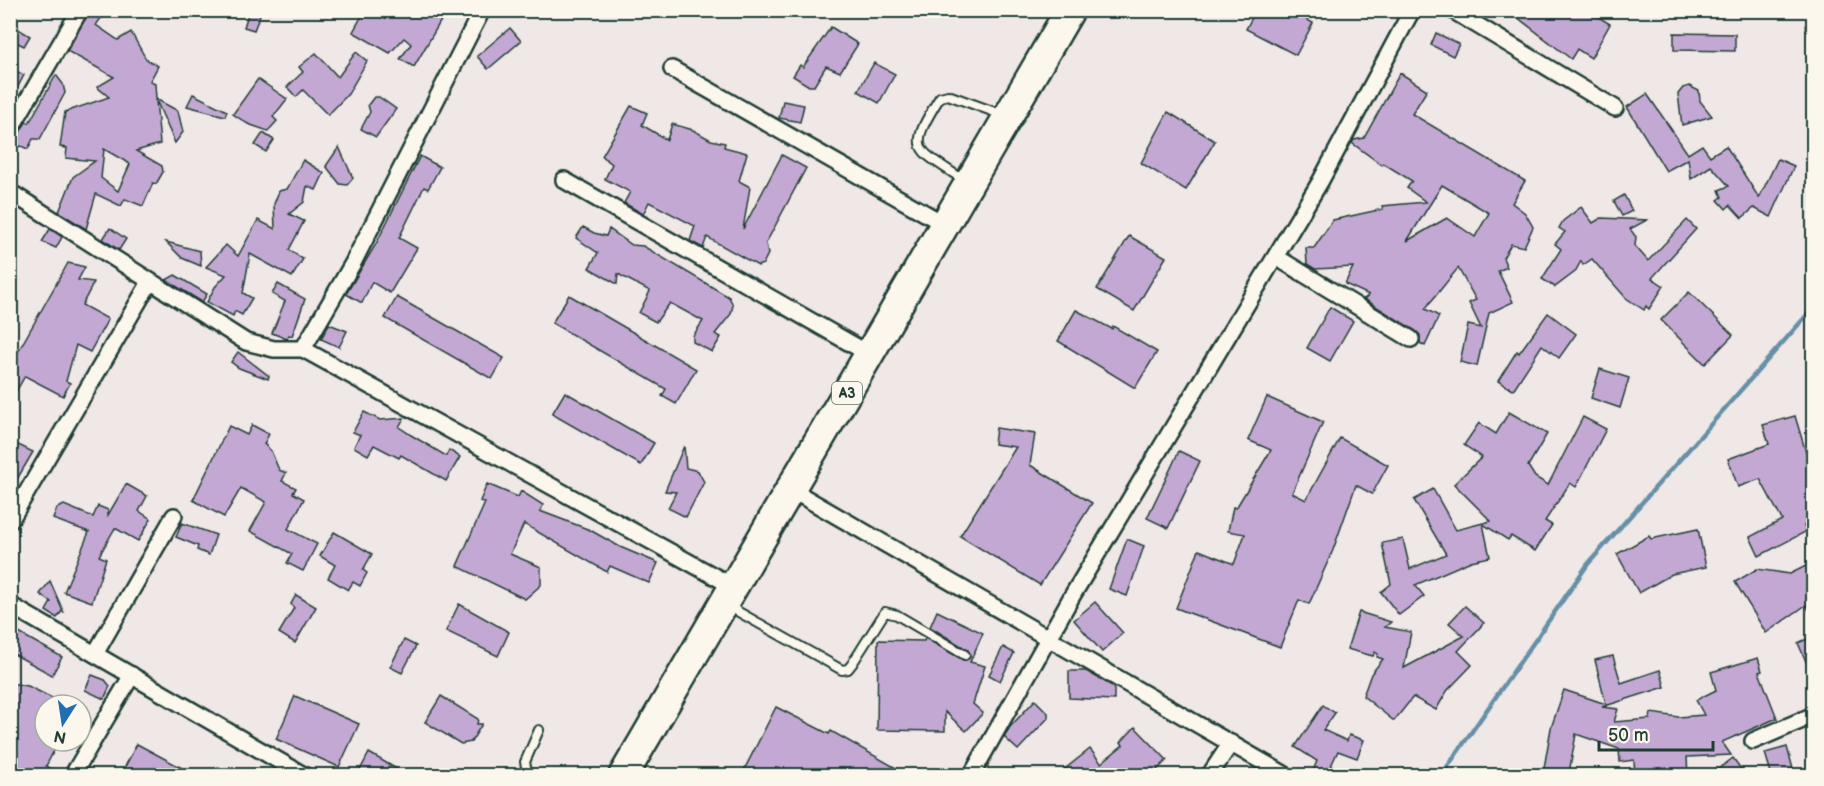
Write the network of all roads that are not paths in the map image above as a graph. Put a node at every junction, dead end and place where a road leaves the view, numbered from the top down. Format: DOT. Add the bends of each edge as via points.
graph roads {
  1 [pos="80,10"];
  2 [pos="482,10"];
  3 [pos="1070,10"];
  4 [pos="1412,10"];
  5 [pos="1452,10"];
  6 [pos="672,69"];
  7 [pos="1615,108"];
  8 [pos="1007,117"];
  9 [pos="10,130"];
  10 [pos="564,180"];
  11 [pos="968,183"];
  12 [pos="10,192"];
  13 [pos="944,224"];
  14 [pos="1276,257"];
  15 [pos="150,282"];
  16 [pos="1412,339"];
  17 [pos="303,350"];
  18 [pos="869,354"];
  19 [pos="790,489"];
  20 [pos="174,516"];
  21 [pos="10,521"];
  22 [pos="729,595"];
  23 [pos="10,605"];
  24 [pos="1049,637"];
  25 [pos="95,654"];
  26 [pos="965,655"];
  27 [pos="132,675"];
  28 [pos="1814,715"];
  29 [pos="539,730"];
  30 [pos="1753,741"];
  31 [pos="1231,743"];
  32 [pos="628,774"];
  33 [pos="72,776"];
  34 [pos="305,776"];
  35 [pos="528,776"];
  36 [pos="971,776"];
  37 [pos="1209,776"];
  38 [pos="1287,776"];
  1 -- 9 [label="street"];
  2 -- 17 [label="street" via="353,263"];
  3 -- 8 [label="highway, A3"];
  4 -- 14 [label="street"];
  5 -- 7 [label="street"];
  6 -- 13 [label="street"];
  8 -- 11 [label="highway, A3"];
  8 -- 11 [label="lane" via="948,95 940,97 920,129 922,152"];
  10 -- 18 [label="street"];
  11 -- 13 [label="highway, A3"];
  12 -- 15 [label="street"];
  13 -- 18 [label="highway, A3"];
  14 -- 16 [label="street"];
  14 -- 24 [label="street"];
  15 -- 17 [label="street" via="246,342 274,349"];
  15 -- 21 [label="street"];
  17 -- 22 [label="street"];
  18 -- 19 [label="highway, A3"];
  19 -- 22 [label="highway, A3"];
  19 -- 24 [label="street"];
  20 -- 25 [label="street"];
  22 -- 26 [label="lane" via="842,670 852,664 885,612 897,615"];
  22 -- 32 [label="highway, A3"];
  23 -- 25 [label="street"];
  24 -- 31 [label="street"];
  24 -- 36 [label="street"];
  25 -- 27 [label="street"];
  27 -- 33 [label="street"];
  27 -- 34 [label="street"];
  28 -- 30 [label="street"];
  29 -- 35 [label="lane" via="525,762"];
  31 -- 37 [label="street"];
  31 -- 38 [label="street"];
}
